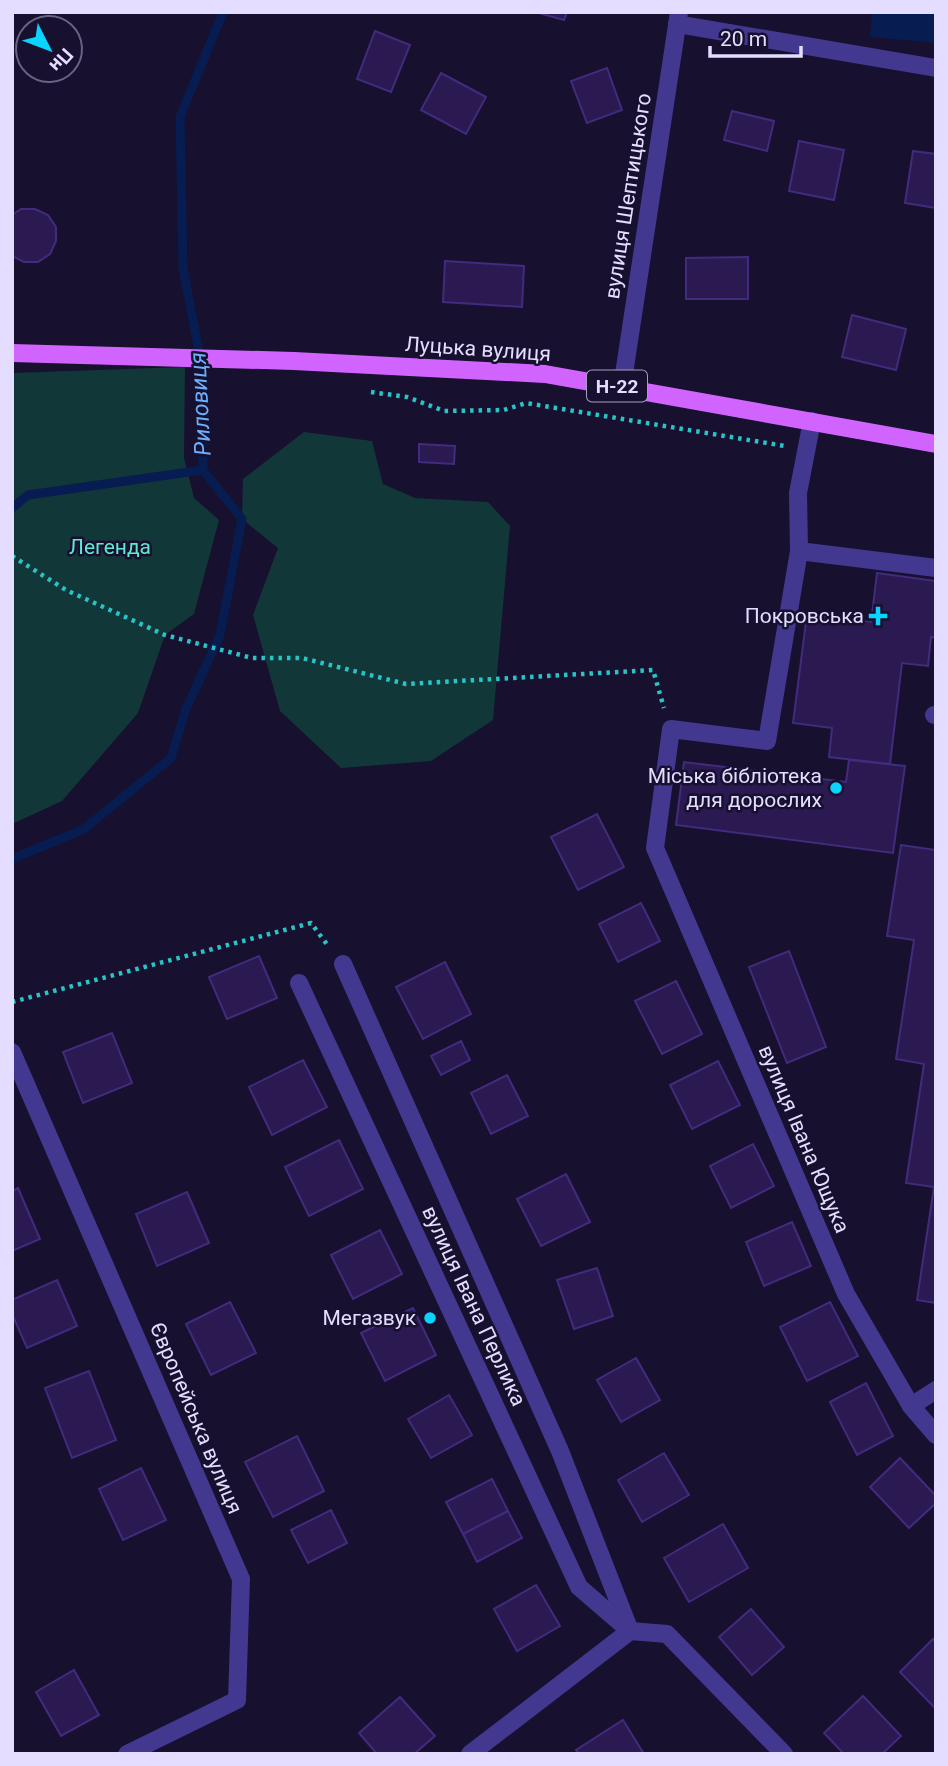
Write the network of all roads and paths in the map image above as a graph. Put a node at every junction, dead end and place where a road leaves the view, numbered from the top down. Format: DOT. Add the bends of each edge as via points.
graph roads {
  1 [pos="676,16"];
  2 [pos="936,68"];
  3 [pos="12,353"];
  4 [pos="622,387"];
  5 [pos="368,391"];
  6 [pos="812,421"];
  7 [pos="936,444"];
  8 [pos="806,450"];
  9 [pos="799,551"];
  10 [pos="12,556"];
  11 [pos="936,568"];
  12 [pos="671,729"];
  13 [pos="343,964"];
  14 [pos="299,983"];
  15 [pos="12,1002"];
  16 [pos="12,1052"];
  17 [pos="936,1390"];
  18 [pos="911,1406"];
  19 [pos="936,1435"];
  20 [pos="630,1631"];
  21 [pos="127,1754"];
  22 [pos="470,1754"];
  23 [pos="784,1754"];
  1 -- 2 [label="street"];
  1 -- 4 [label="street, вулиця Шептицького"];
  3 -- 4 [label="main road, Луцька вулиця / Н-22" via="545,374"];
  4 -- 6 [label="main road, Луцька вулиця / Н-22"];
  5 -- 8 [label="path" via="407,397 444,411 504,410 526,403"];
  6 -- 7 [label="main road, Луцька вулиця / Н-22"];
  6 -- 8 [label="street"];
  8 -- 9 [label="street" via="798,493"];
  9 -- 11 [label="street"];
  9 -- 12 [label="street" via="768,741"];
  10 -- 12 [label="path" via="66,590 165,635 252,658 302,658 405,684 653,670"];
  12 -- 18 [label="street, вулиця Івана Ющука" via="655,848 846,1294"];
  13 -- 15 [label="path" via="311,923"];
  13 -- 20 [label="street, вулиця Івана Перлика" via="560,1451"];
  14 -- 20 [label="street, вулиця Івана Перлика" via="579,1587"];
  16 -- 21 [label="street, Європейська вулиця" via="241,1579 237,1700"];
  17 -- 18 [label="street"];
  18 -- 19 [label="street, вулиця Івана Ющука"];
  20 -- 22 [label="street"];
  20 -- 23 [label="street" via="667,1634"];
}
